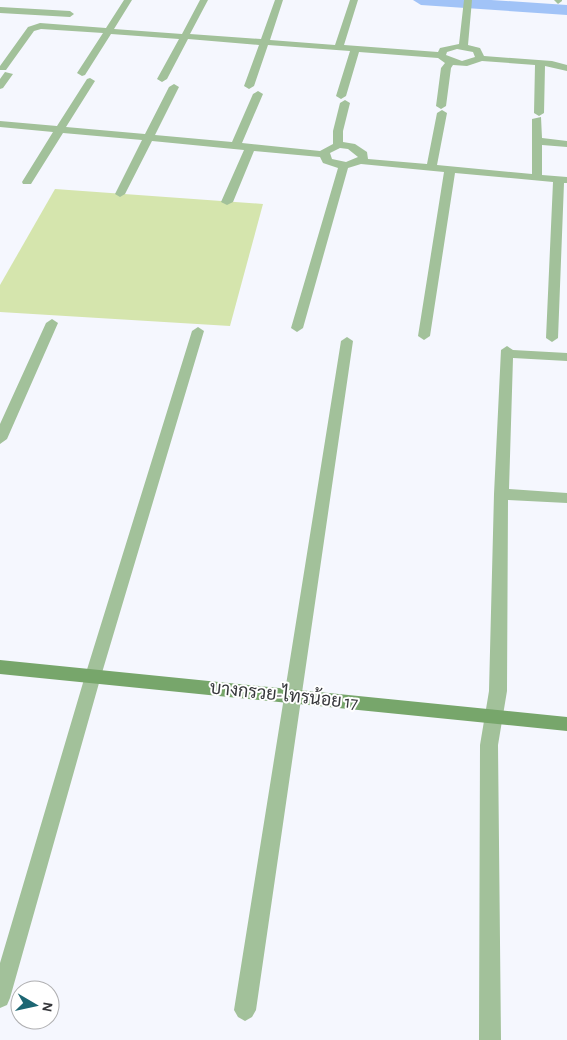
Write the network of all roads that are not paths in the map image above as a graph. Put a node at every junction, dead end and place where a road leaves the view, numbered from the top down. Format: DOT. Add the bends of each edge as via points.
graph roads {
  1 [pos="128,0"];
  2 [pos="204,0"];
  3 [pos="280,0"];
  4 [pos="354,0"];
  5 [pos="468,3"];
  6 [pos="0,10"];
  7 [pos="70,14"];
  8 [pos="107,30"];
  9 [pos="185,37"];
  10 [pos="266,43"];
  11 [pos="463,46"];
  12 [pos="339,48"];
  13 [pos="355,49"];
  14 [pos="441,55"];
  15 [pos="480,58"];
  16 [pos="451,62"];
  17 [pos="567,62"];
  18 [pos="540,63"];
  19 [pos="552,64"];
  20 [pos="567,68"];
  21 [pos="82,73"];
  22 [pos="162,79"];
  23 [pos="90,81"];
  24 [pos="0,86"];
  25 [pos="249,86"];
  26 [pos="174,87"];
  27 [pos="258,94"];
  28 [pos="0,124"];
  29 [pos="61,130"];
  30 [pos="146,139"];
  31 [pos="538,141"];
  32 [pos="567,144"];
  33 [pos="338,145"];
  34 [pos="235,147"];
  35 [pos="250,148"];
  36 [pos="323,154"];
  37 [pos="360,161"];
  38 [pos="344,165"];
  39 [pos="431,168"];
  40 [pos="450,170"];
  41 [pos="537,178"];
  42 [pos="563,179"];
  43 [pos="27,182"];
  44 [pos="120,194"];
  45 [pos="227,202"];
  46 [pos="562,210"];
  47 [pos="561,274"];
  48 [pos="52,323"];
  49 [pos="297,328"];
  50 [pos="198,331"];
  51 [pos="424,336"];
  52 [pos="552,338"];
  53 [pos="347,341"];
  54 [pos="567,357"];
  55 [pos="0,439"];
  56 [pos="501,494"];
  57 [pos="567,498"];
  58 [pos="0,667"];
  59 [pos="93,676"];
  60 [pos="294,696"];
  61 [pos="494,716"];
  62 [pos="567,724"];
  63 [pos="0,998"];
  64 [pos="245,1010"];
  65 [pos="490,1040"];
  1 -- 8 [label="street"];
  2 -- 9 [label="street"];
  3 -- 10 [label="street"];
  4 -- 12 [label="street"];
  5 -- 11 [label="street"];
  6 -- 7 [label="street"];
  8 -- 9 [label="street"];
  8 -- 21 [label="street"];
  8 -- 24 [label="street" via="33,28"];
  9 -- 10 [label="street"];
  9 -- 22 [label="street"];
  10 -- 12 [label="street"];
  10 -- 25 [label="street"];
  11 -- 14 [label="street" via="447,48"];
  11 -- 15 [label="street" via="477,50"];
  12 -- 13 [label="street"];
  13 -- 14 [label="street"];
  13 -- 33 [label="street" via="343,99"];
  14 -- 16 [label="street"];
  15 -- 16 [label="street" via="468,63"];
  15 -- 18 [label="street"];
  16 -- 39 [label="street" via="446,68"];
  17 -- 19 [label="street"];
  18 -- 19 [label="street"];
  18 -- 31 [label="street"];
  19 -- 20 [label="street"];
  23 -- 29 [label="street"];
  26 -- 30 [label="street"];
  27 -- 34 [label="street"];
  28 -- 29 [label="street"];
  29 -- 30 [label="street"];
  29 -- 43 [label="street"];
  30 -- 34 [label="street"];
  30 -- 44 [label="street"];
  31 -- 32 [label="street"];
  31 -- 41 [label="street"];
  33 -- 36 [label="street" via="326,149"];
  33 -- 37 [label="street" via="361,151"];
  34 -- 35 [label="street"];
  35 -- 36 [label="street"];
  35 -- 45 [label="street"];
  36 -- 38 [label="street" via="327,161"];
  37 -- 38 [label="street"];
  37 -- 39 [label="street"];
  38 -- 49 [label="street"];
  39 -- 40 [label="street"];
  40 -- 41 [label="street"];
  40 -- 51 [label="street"];
  41 -- 42 [label="street"];
  42 -- 46 [label="street"];
  46 -- 47 [label="street"];
  47 -- 52 [label="street"];
  48 -- 55 [label="street"];
  50 -- 59 [label="street"];
  53 -- 60 [label="street"];
  54 -- 56 [label="street" via="507,352"];
  56 -- 57 [label="street"];
  56 -- 61 [label="street" via="498,691"];
  58 -- 59 [label="street, บางกรวย-ไทรน้อย 17"];
  59 -- 60 [label="street, บางกรวย-ไทรน้อย 17"];
  59 -- 63 [label="street"];
  60 -- 61 [label="street, บางกรวย-ไทรน้อย 17"];
  60 -- 64 [label="street"];
  61 -- 62 [label="street, บางกรวย-ไทรน้อย 17"];
  61 -- 65 [label="street" via="489,745"];
}
